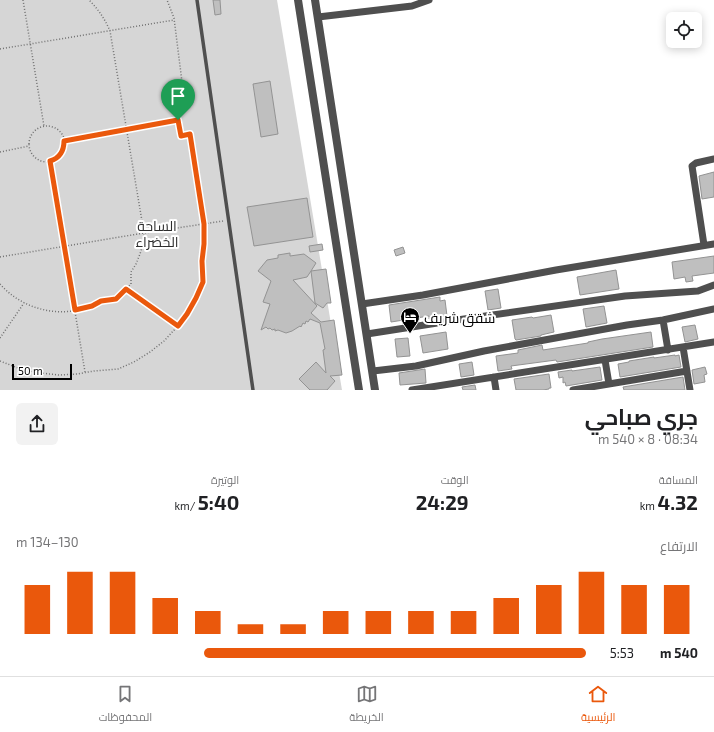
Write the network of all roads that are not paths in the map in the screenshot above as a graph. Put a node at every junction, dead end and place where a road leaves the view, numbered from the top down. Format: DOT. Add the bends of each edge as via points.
graph roads {
  1 [pos="197,0"];
  2 [pos="298,0"];
  3 [pos="315,0"];
  4 [pos="429,0"];
  5 [pos="318,18"];
  6 [pos="714,159"];
  7 [pos="714,244"];
  8 [pos="704,245"];
  9 [pos="714,285"];
  10 [pos="362,304"];
  11 [pos="714,309"];
  12 [pos="663,320"];
  13 [pos="367,334"];
  14 [pos="714,342"];
  15 [pos="683,347"];
  16 [pos="668,350"];
  17 [pos="606,360"];
  18 [pos="688,371"];
  19 [pos="373,372"];
  20 [pos="494,377"];
  21 [pos="609,384"];
  22 [pos="253,390"];
  23 [pos="359,390"];
  24 [pos="376,390"];
  25 [pos="412,390"];
  26 [pos="496,390"];
  27 [pos="573,390"];
  28 [pos="690,390"];
  1 -- 22 [label="lane"];
  2 -- 23 [label="street"];
  3 -- 5 [label="street"];
  4 -- 5 [label="street" via="412,6"];
  5 -- 10 [label="street"];
  6 -- 8 [label="street" via="692,166"];
  7 -- 8 [label="street"];
  8 -- 10 [label="street"];
  9 -- 13 [label="street" via="698,291 625,296"];
  10 -- 13 [label="street"];
  11 -- 12 [label="street"];
  12 -- 16 [label="street"];
  12 -- 19 [label="street"];
  13 -- 19 [label="street"];
  14 -- 15 [label="street"];
  15 -- 16 [label="street"];
  15 -- 18 [label="street"];
  16 -- 17 [label="street"];
  17 -- 20 [label="street"];
  17 -- 21 [label="street"];
  18 -- 21 [label="street"];
  18 -- 28 [label="street"];
  19 -- 24 [label="street"];
  20 -- 25 [label="street"];
  20 -- 26 [label="street"];
  21 -- 27 [label="street"];
}
